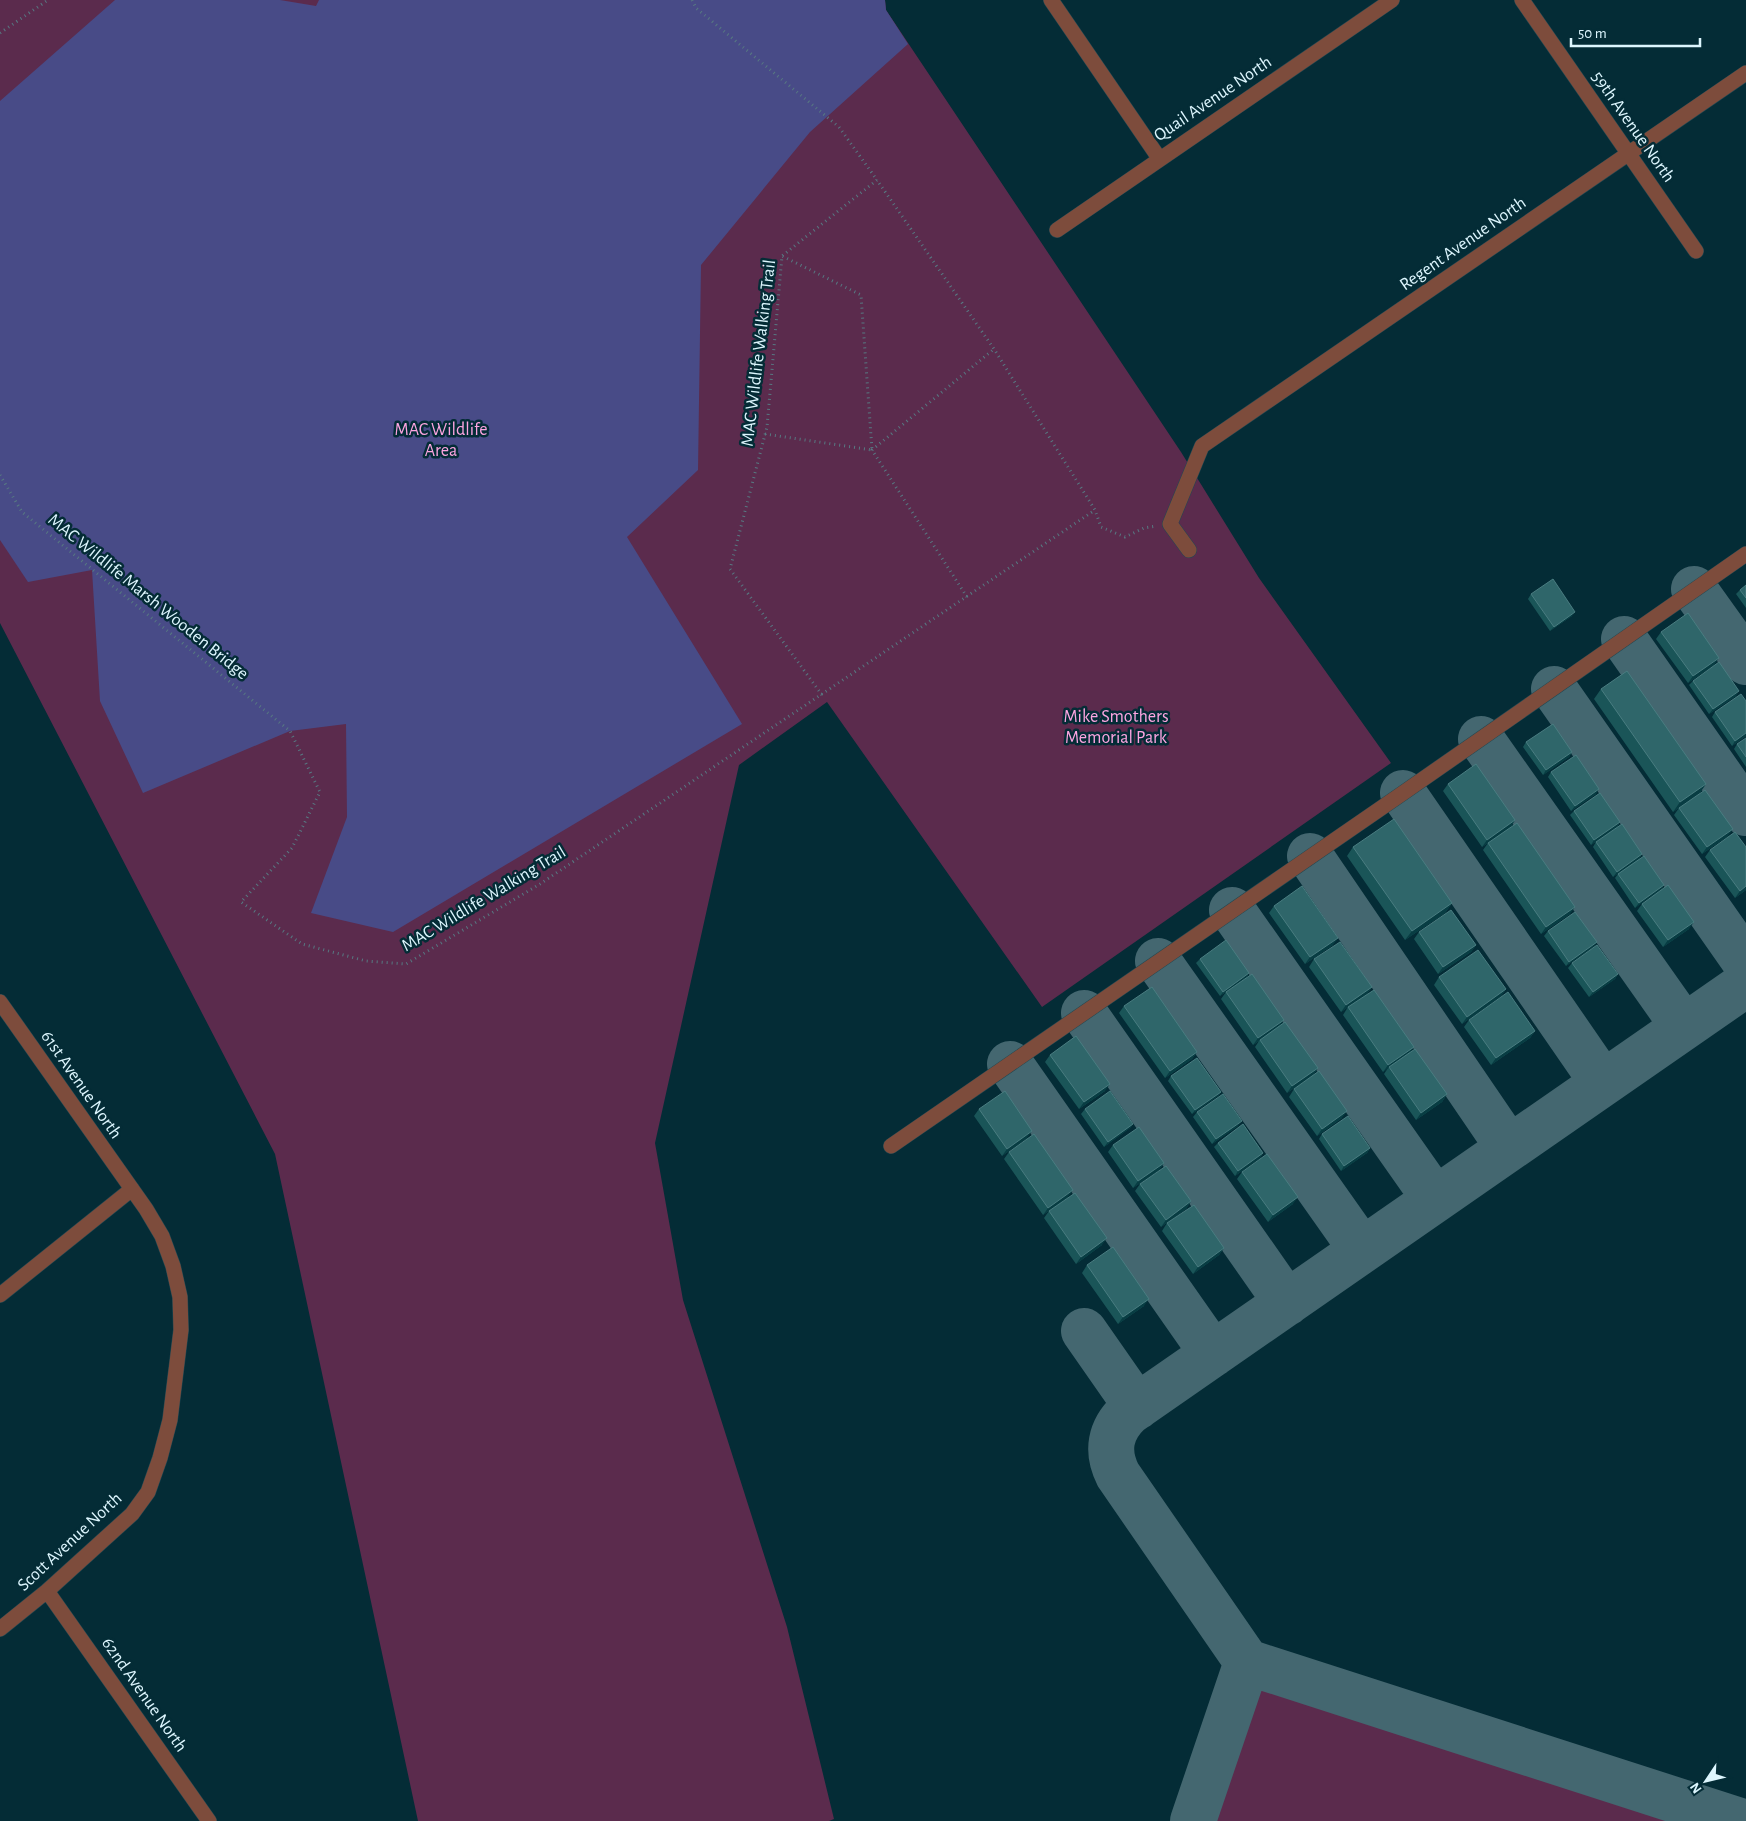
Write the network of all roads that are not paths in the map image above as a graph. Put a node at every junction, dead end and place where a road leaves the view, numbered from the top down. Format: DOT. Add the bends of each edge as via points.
graph roads {
  1 [pos="1051,0"];
  2 [pos="1392,0"];
  3 [pos="1522,0"];
  4 [pos="1746,73"];
  5 [pos="1628,153"];
  6 [pos="1160,158"];
  7 [pos="1057,230"];
  8 [pos="1696,251"];
  9 [pos="1189,550"];
  10 [pos="1746,554"];
  11 [pos="0,1002"];
  12 [pos="891,1146"];
  13 [pos="132,1189"];
  14 [pos="0,1295"];
  15 [pos="47,1592"];
  16 [pos="0,1629"];
  17 [pos="209,1821"];
  1 -- 6 [label="street"];
  2 -- 6 [label="street, Quail Avenue North"];
  3 -- 5 [label="street, 59th Avenue North"];
  4 -- 5 [label="street, Regent Avenue North"];
  5 -- 8 [label="street, 59th Avenue North"];
  5 -- 9 [label="street, Regent Avenue North" via="1202,446 1170,524"];
  6 -- 7 [label="street, Quail Avenue North"];
  10 -- 12 [label="street"];
  11 -- 13 [label="street, 61st Avenue North"];
  13 -- 14 [label="street"];
  13 -- 15 [label="street, Scott Avenue North" via="162,1236 180,1297 181,1330 170,1420 148,1492 132,1514"];
  15 -- 16 [label="street, Scott Avenue North"];
  15 -- 17 [label="street, 62nd Avenue North"];
}
